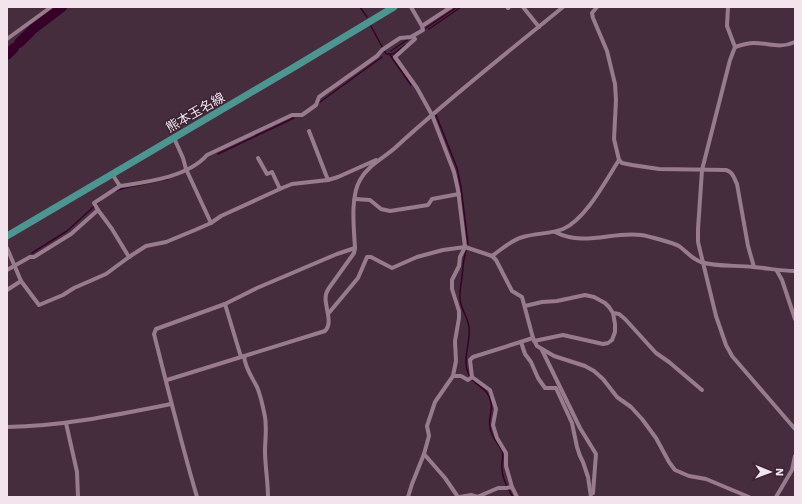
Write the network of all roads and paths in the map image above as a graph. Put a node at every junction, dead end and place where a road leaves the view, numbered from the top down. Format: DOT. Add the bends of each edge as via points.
graph roads {
  1 [pos="51,7"];
  2 [pos="394,7"];
  3 [pos="411,7"];
  4 [pos="451,7"];
  5 [pos="523,7"];
  6 [pos="563,7"];
  7 [pos="597,7"];
  8 [pos="728,7"];
  9 [pos="422,26"];
  10 [pos="539,27"];
  11 [pos="413,36"];
  12 [pos="7,39"];
  13 [pos="795,42"];
  14 [pos="735,47"];
  15 [pos="432,115"];
  16 [pos="309,130"];
  17 [pos="174,138"];
  18 [pos="258,158"];
  19 [pos="379,159"];
  20 [pos="619,160"];
  21 [pos="186,170"];
  22 [pos="702,170"];
  23 [pos="112,174"];
  24 [pos="328,180"];
  25 [pos="120,186"];
  26 [pos="280,189"];
  27 [pos="459,194"];
  28 [pos="355,199"];
  29 [pos="97,208"];
  30 [pos="211,223"];
  31 [pos="555,232"];
  32 [pos="7,236"];
  33 [pos="465,246"];
  34 [pos="7,248"];
  35 [pos="355,248"];
  36 [pos="492,256"];
  37 [pos="129,257"];
  38 [pos="703,262"];
  39 [pos="15,266"];
  40 [pos="754,267"];
  41 [pos="7,270"];
  42 [pos="777,270"];
  43 [pos="795,270"];
  44 [pos="21,281"];
  45 [pos="7,290"];
  46 [pos="226,304"];
  47 [pos="525,306"];
  48 [pos="613,313"];
  49 [pos="328,314"];
  50 [pos="795,319"];
  51 [pos="534,340"];
  52 [pos="521,342"];
  53 [pos="542,349"];
  54 [pos="243,357"];
  55 [pos="453,376"];
  56 [pos="471,378"];
  57 [pos="167,380"];
  58 [pos="702,390"];
  59 [pos="171,404"];
  60 [pos="66,423"];
  61 [pos="7,427"];
  62 [pos="795,428"];
  63 [pos="424,454"];
  64 [pos="795,456"];
  65 [pos="509,487"];
  66 [pos="78,497"];
  67 [pos="197,497"];
  68 [pos="268,497"];
  69 [pos="408,497"];
  70 [pos="459,497"];
  71 [pos="478,497"];
  72 [pos="517,497"];
  73 [pos="592,497"];
  74 [pos="749,497"];
  75 [pos="776,497"];
  1 -- 12 [label="street"];
  2 -- 17 [label="main road, 熊本玉名線"];
  3 -- 9 [label="street"];
  4 -- 9 [label="street"];
  5 -- 10 [label="street"];
  6 -- 10 [label="street"];
  7 -- 20 [label="street" via="592,14 607,51 615,84 614,139"];
  8 -- 14 [label="street" via="727,26"];
  9 -- 11 [label="street" via="423,30"];
  10 -- 15 [label="street"];
  11 -- 15 [label="street" via="415,40 395,57"];
  11 -- 21 [label="street" via="400,38 384,49 319,97 316,105 302,115 292,115 207,155"];
  13 -- 14 [label="street" via="779,46 753,43"];
  14 -- 22 [label="street"];
  15 -- 19 [label="street"];
  15 -- 27 [label="street" via="454,172"];
  16 -- 24 [label="street"];
  17 -- 21 [label="street"];
  17 -- 23 [label="main road, 熊本玉名線"];
  18 -- 26 [label="street" via="267,174 272,172"];
  19 -- 24 [label="street"];
  19 -- 28 [label="street" via="360,179"];
  20 -- 22 [label="street" via="632,166"];
  20 -- 31 [label="street" via="587,209 565,228"];
  21 -- 25 [label="street" via="160,180"];
  21 -- 30 [label="street"];
  22 -- 38 [label="street" via="698,242"];
  22 -- 40 [label="street" via="726,170 733,174"];
  23 -- 25 [label="street"];
  23 -- 32 [label="main road, 熊本玉名線"];
  24 -- 26 [label="street" via="292,184"];
  25 -- 29 [label="street" via="94,203"];
  26 -- 30 [label="street"];
  27 -- 28 [label="street" via="432,199 428,205 390,211 381,209 370,200"];
  27 -- 33 [label="street"];
  28 -- 35 [label="street"];
  29 -- 37 [label="street"];
  29 -- 39 [label="street" via="71,234"];
  30 -- 37 [label="street" via="166,242 146,246"];
  31 -- 36 [label="street" via="523,237"];
  31 -- 38 [label="street" via="563,236 591,240 642,235 678,246 692,259"];
  33 -- 36 [label="street"];
  33 -- 49 [label="street" via="416,256 392,268 367,257 358,278"];
  33 -- 55 [label="street" via="452,280 452,289 459,310"];
  34 -- 39 [label="street"];
  35 -- 46 [label="street" via="257,288"];
  35 -- 49 [label="street" via="350,260 326,293"];
  36 -- 47 [label="street" via="512,291 522,297"];
  37 -- 44 [label="street" via="106,274 39,305"];
  38 -- 40 [label="street"];
  38 -- 62 [label="street" via="716,316 732,356"];
  39 -- 41 [label="street"];
  39 -- 44 [label="street"];
  40 -- 42 [label="street"];
  42 -- 43 [label="street"];
  42 -- 50 [label="street"];
  44 -- 45 [label="street"];
  46 -- 54 [label="street"];
  46 -- 57 [label="street" via="156,329 154,334"];
  47 -- 48 [label="street" via="585,296 594,297 605,303"];
  47 -- 51 [label="street"];
  48 -- 51 [label="street" via="615,332 608,343 563,335"];
  48 -- 58 [label="street" via="625,319 656,354"];
  49 -- 54 [label="street" via="325,331"];
  51 -- 52 [label="street"];
  51 -- 53 [label="street"];
  52 -- 56 [label="street" via="473,357 470,360"];
  52 -- 73 [label="street" via="525,354 545,388 556,388 572,423"];
  53 -- 73 [label="street" via="580,428 596,454"];
  53 -- 74 [label="street" via="594,371 617,397 642,419 676,470"];
  54 -- 57 [label="street"];
  54 -- 68 [label="street" via="260,394 267,428 265,451"];
  55 -- 56 [label="street" via="468,380"];
  55 -- 63 [label="street" via="435,402 427,426 429,436"];
  56 -- 65 [label="street" via="490,390 494,400 496,409 493,425 506,453"];
  57 -- 59 [label="street"];
  59 -- 60 [label="street"];
  59 -- 67 [label="street"];
  60 -- 61 [label="street"];
  60 -- 66 [label="street" via="76,472"];
  63 -- 69 [label="street"];
  63 -- 70 [label="street"];
  64 -- 75 [label="street" via="792,470"];
  65 -- 71 [label="street" via="498,488"];
  65 -- 72 [label="street"];
  70 -- 71 [label="street"];
}
